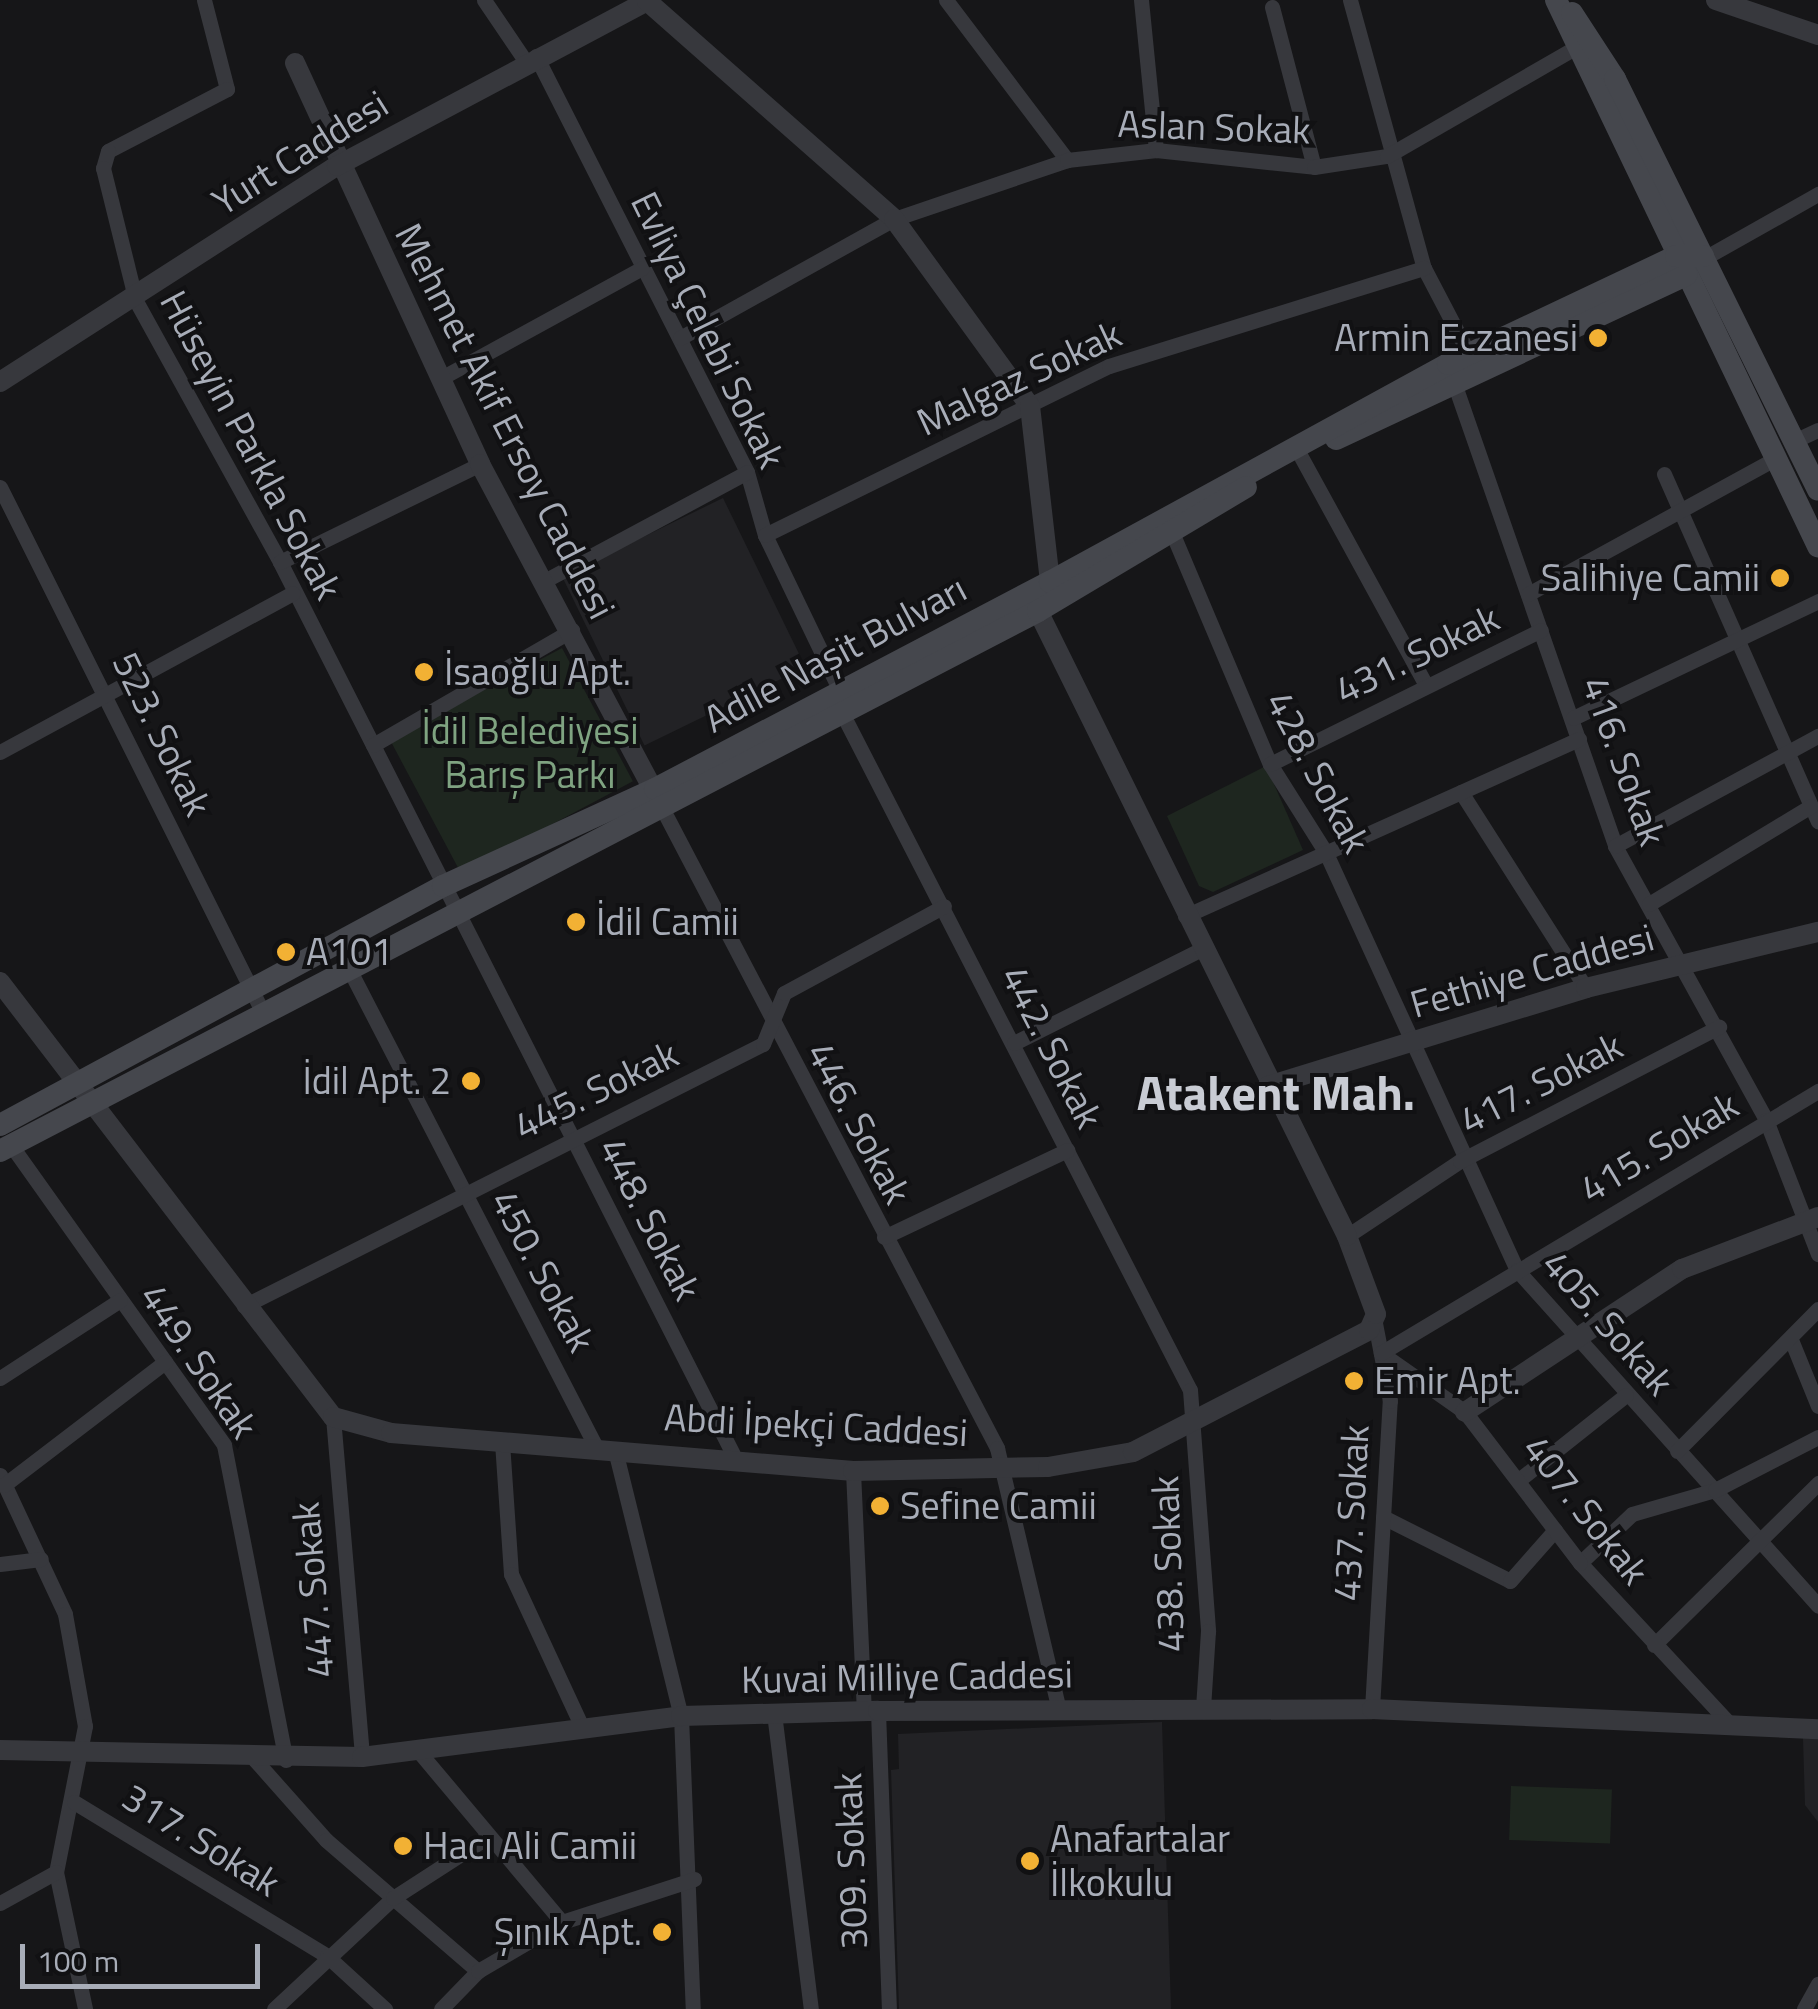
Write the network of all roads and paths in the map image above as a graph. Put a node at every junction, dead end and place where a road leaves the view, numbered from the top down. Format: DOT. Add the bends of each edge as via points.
graph roads {
  1 [pos="204,0"];
  2 [pos="484,0"];
  3 [pos="648,0"];
  4 [pos="946,0"];
  5 [pos="1141,0"];
  6 [pos="1350,0"];
  7 [pos="1560,0"];
  8 [pos="1716,0"];
  9 [pos="1272,7"];
  10 [pos="1818,35"];
  11 [pos="1575,48"];
  12 [pos="531,59"];
  13 [pos="296,63"];
  14 [pos="1156,150"];
  15 [pos="1387,156"];
  16 [pos="1067,160"];
  17 [pos="337,166"];
  18 [pos="1314,167"];
  19 [pos="1818,194"];
  20 [pos="894,219"];
  21 [pos="1703,256"];
  22 [pos="1681,265"];
  23 [pos="642,268"];
  24 [pos="1424,268"];
  25 [pos="136,301"];
  26 [pos="680,338"];
  27 [pos="1462,368"];
  28 [pos="444,377"];
  29 [pos="0,382"];
  30 [pos="1030,406"];
  31 [pos="1818,430"];
  32 [pos="1794,441"];
  33 [pos="1300,455"];
  34 [pos="1776,458"];
  35 [pos="480,464"];
  36 [pos="746,472"];
  37 [pos="1664,474"];
  38 [pos="0,487"];
  39 [pos="1818,490"];
  40 [pos="1681,514"];
  41 [pos="1171,530"];
  42 [pos="765,534"];
  43 [pos="1818,546"];
  44 [pos="280,562"];
  45 [pos="546,580"];
  46 [pos="1050,582"];
  47 [pos="293,593"];
  48 [pos="1528,594"];
  49 [pos="1818,601"];
  50 [pos="1038,611"];
  51 [pos="572,630"];
  52 [pos="1540,630"];
  53 [pos="1739,646"];
  54 [pos="1425,683"];
  55 [pos="108,694"];
  56 [pos="840,700"];
  57 [pos="1573,718"];
  58 [pos="1818,736"];
  59 [pos="1579,739"];
  60 [pos="373,746"];
  61 [pos="0,752"];
  62 [pos="1787,755"];
  63 [pos="1270,764"];
  64 [pos="1461,792"];
  65 [pos="658,798"];
  66 [pos="1811,806"];
  67 [pos="1818,822"];
  68 [pos="1615,846"];
  69 [pos="1326,853"];
  70 [pos="443,886"];
  71 [pos="1649,904"];
  72 [pos="456,906"];
  73 [pos="944,906"];
  74 [pos="1185,916"];
  75 [pos="1818,932"];
  76 [pos="1200,950"];
  77 [pos="346,965"];
  78 [pos="1682,965"];
  79 [pos="0,982"];
  80 [pos="1586,988"];
  81 [pos="257,1002"];
  82 [pos="1719,1027"];
  83 [pos="772,1030"];
  84 [pos="1412,1042"];
  85 [pos="1014,1043"];
  86 [pos="1268,1086"];
  87 [pos="1818,1091"];
  88 [pos="81,1093"];
  89 [pos="1766,1120"];
  90 [pos="573,1138"];
  91 [pos="4,1140"];
  92 [pos="1067,1150"];
  93 [pos="1460,1161"];
  94 [pos="464,1190"];
  95 [pos="1812,1217"];
  96 [pos="1347,1236"];
  97 [pos="884,1237"];
  98 [pos="1818,1254"];
  99 [pos="1517,1270"];
  100 [pos="120,1300"];
  101 [pos="244,1306"];
  102 [pos="1818,1309"];
  103 [pos="1375,1322"];
  104 [pos="1573,1336"];
  105 [pos="1792,1342"];
  106 [pos="1381,1353"];
  107 [pos="164,1362"];
  108 [pos="0,1378"];
  109 [pos="1626,1395"];
  110 [pos="1818,1406"];
  111 [pos="1465,1412"];
  112 [pos="1194,1416"];
  113 [pos="333,1417"];
  114 [pos="1818,1438"];
  115 [pos="502,1442"];
  116 [pos="606,1449"];
  117 [pos="1677,1451"];
  118 [pos="733,1454"];
  119 [pos="1004,1469"];
  120 [pos="853,1471"];
  121 [pos="1520,1479"];
  122 [pos="2,1480"];
  123 [pos="1818,1483"];
  124 [pos="1715,1490"];
  125 [pos="1383,1518"];
  126 [pos="1555,1530"];
  127 [pos="1760,1540"];
  128 [pos="41,1559"];
  129 [pos="1580,1563"];
  130 [pos="0,1564"];
  131 [pos="1818,1606"];
  132 [pos="1654,1646"];
  133 [pos="1203,1709"];
  134 [pos="1372,1709"];
  135 [pos="1059,1710"];
  136 [pos="871,1711"];
  137 [pos="774,1714"];
  138 [pos="682,1716"];
  139 [pos="1728,1722"];
  140 [pos="581,1725"];
  141 [pos="1818,1728"];
  142 [pos="0,1750"];
  143 [pos="82,1753"];
  144 [pos="420,1753"];
  145 [pos="362,1756"];
  146 [pos="255,1760"];
  147 [pos="286,1760"];
  148 [pos="74,1802"];
  149 [pos="489,1836"];
  150 [pos="56,1872"];
  151 [pos="694,1879"];
  152 [pos="393,1898"];
  153 [pos="0,1903"];
  154 [pos="562,1922"];
  155 [pos="327,1956"];
  156 [pos="478,1971"];
  157 [pos="1818,1984"];
  158 [pos="85,2009"];
  159 [pos="274,2009"];
  160 [pos="386,2009"];
  161 [pos="441,2009"];
  162 [pos="693,2009"];
  163 [pos="811,2009"];
  164 [pos="888,2009"];
  165 [pos="1804,2009"];
  1 -- 25 [label="street, Hüseyin Parkla Sokak" via="227,90 108,150 104,168"];
  2 -- 12 [label="street, Evliya Çelebi Sokak"];
  3 -- 12 [label="street, Yurt Caddesi"];
  3 -- 20 [label="street"];
  4 -- 16 [label="street"];
  5 -- 14 [label="street"];
  6 -- 15 [label="street, 416. Sokak"];
  7 -- 11 [label="main road"];
  7 -- 21 [label="main road" via="1615,79"];
  8 -- 10 [label="street"];
  9 -- 18 [label="street"];
  11 -- 15 [label="street, Aslan Sokak"];
  11 -- 22 [label="main road"];
  12 -- 17 [label="street, Yurt Caddesi"];
  12 -- 23 [label="street, Evliya Çelebi Sokak"];
  13 -- 17 [label="street, Mehmet Akif Ersoy Caddesi"];
  14 -- 16 [label="street, Aslan Sokak"];
  14 -- 18 [label="street, Aslan Sokak"];
  15 -- 18 [label="street, Aslan Sokak"];
  15 -- 24 [label="street, 416. Sokak"];
  16 -- 20 [label="street, Aslan Sokak"];
  17 -- 25 [label="street, Yurt Caddesi"];
  17 -- 28 [label="street, Mehmet Akif Ersoy Caddesi"];
  19 -- 21 [label="street"];
  20 -- 26 [label="street, Aslan Sokak"];
  20 -- 30 [label="street"];
  21 -- 22 [label="main road, Adile Naşit Bulvarı"];
  21 -- 32 [label="main road"];
  22 -- 27 [label="main road, Adile Naşit Bulvarı"];
  22 -- 34 [label="main road"];
  23 -- 26 [label="street, Evliya Çelebi Sokak"];
  23 -- 28 [label="street"];
  24 -- 27 [label="street, 416. Sokak"];
  24 -- 30 [label="street, Malgaz Sokak" via="1109,366"];
  25 -- 29 [label="street, Yurt Caddesi"];
  25 -- 44 [label="street, Hüseyin Parkla Sokak"];
  26 -- 36 [label="street, Evliya Çelebi Sokak"];
  27 -- 33 [label="main road, Adile Naşit Bulvarı"];
  27 -- 46 [label="main road, Adile Naşit Bulvarı"];
  27 -- 48 [label="street, 416. Sokak"];
  28 -- 35 [label="street, Mehmet Akif Ersoy Caddesi"];
  30 -- 42 [label="street, Malgaz Sokak"];
  30 -- 46 [label="street"];
  31 -- 32 [label="street"];
  32 -- 39 [label="main road"];
  33 -- 41 [label="main road, Adile Naşit Bulvarı"];
  33 -- 54 [label="street"];
  34 -- 40 [label="street"];
  34 -- 43 [label="main road"];
  35 -- 44 [label="street"];
  35 -- 45 [label="street, Mehmet Akif Ersoy Caddesi"];
  36 -- 42 [label="street, Evliya Çelebi Sokak"];
  36 -- 45 [label="street"];
  37 -- 40 [label="street"];
  38 -- 55 [label="street, 523. Sokak"];
  40 -- 48 [label="street"];
  40 -- 53 [label="street"];
  41 -- 50 [label="main road, Adile Naşit Bulvarı"];
  41 -- 63 [label="street, 428. Sokak"];
  42 -- 56 [label="street, Evliya Çelebi Sokak"];
  44 -- 47 [label="street, Hüseyin Parkla Sokak"];
  45 -- 51 [label="street, Mehmet Akif Ersoy Caddesi"];
  46 -- 56 [label="main road, Adile Naşit Bulvarı"];
  47 -- 55 [label="street"];
  47 -- 60 [label="street, Hüseyin Parkla Sokak"];
  48 -- 52 [label="street, 416. Sokak"];
  49 -- 53 [label="street"];
  50 -- 56 [label="main road, Adile Naşit Bulvarı"];
  50 -- 74 [label="street"];
  51 -- 60 [label="street"];
  51 -- 65 [label="street, Mehmet Akif Ersoy Caddesi"];
  52 -- 54 [label="street, 431. Sokak"];
  52 -- 57 [label="street, 416. Sokak"];
  53 -- 57 [label="street"];
  53 -- 62 [label="street"];
  54 -- 63 [label="street, 431. Sokak"];
  55 -- 61 [label="street"];
  55 -- 81 [label="street, 523. Sokak"];
  56 -- 65 [label="main road, Adile Naşit Bulvarı"];
  56 -- 73 [label="street, 442. Sokak"];
  57 -- 59 [label="street, 416. Sokak"];
  58 -- 62 [label="street"];
  59 -- 64 [label="street"];
  59 -- 68 [label="street, 416. Sokak"];
  60 -- 70 [label="street, Hüseyin Parkla Sokak"];
  62 -- 66 [label="street"];
  62 -- 68 [label="street"];
  63 -- 69 [label="street, 428. Sokak"];
  64 -- 69 [label="street"];
  64 -- 80 [label="street"];
  65 -- 70 [label="main road, Adile Naşit Bulvarı"];
  65 -- 72 [label="main road, Adile Naşit Bulvarı"];
  65 -- 83 [label="street, 446. Sokak"];
  66 -- 67 [label="street"];
  66 -- 71 [label="street"];
  68 -- 71 [label="street, 416. Sokak"];
  69 -- 74 [label="street"];
  69 -- 84 [label="street, 428. Sokak"];
  70 -- 72 [label="street, Hüseyin Parkla Sokak"];
  70 -- 81 [label="main road, Adile Naşit Bulvarı"];
  71 -- 78 [label="street, 416. Sokak"];
  72 -- 77 [label="main road, Adile Naşit Bulvarı"];
  72 -- 90 [label="street, 448. Sokak"];
  73 -- 83 [label="street, 445. Sokak" via="784,993 772,1004"];
  73 -- 85 [label="street, 442. Sokak"];
  74 -- 76 [label="street"];
  75 -- 78 [label="street, Fethiye Caddesi"];
  76 -- 85 [label="street"];
  76 -- 86 [label="street"];
  77 -- 81 [label="main road, Adile Naşit Bulvarı"];
  77 -- 94 [label="street, 450. Sokak"];
  78 -- 80 [label="street, Fethiye Caddesi"];
  78 -- 82 [label="street, 416. Sokak"];
  79 -- 88 [label="street"];
  80 -- 84 [label="street, Fethiye Caddesi"];
  81 -- 88 [label="main road, Adile Naşit Bulvarı"];
  82 -- 89 [label="street, 416. Sokak"];
  82 -- 93 [label="street, 417. Sokak"];
  83 -- 90 [label="street, 445. Sokak" via="763,1044"];
  83 -- 97 [label="street, 446. Sokak"];
  84 -- 86 [label="street, Fethiye Caddesi"];
  84 -- 93 [label="street, 405. Sokak"];
  85 -- 92 [label="street, 442. Sokak"];
  86 -- 96 [label="street"];
  87 -- 89 [label="street, 415. Sokak"];
  88 -- 91 [label="main road, Adile Naşit Bulvarı"];
  88 -- 101 [label="street"];
  89 -- 95 [label="street, 416. Sokak"];
  89 -- 99 [label="street, 415. Sokak"];
  90 -- 94 [label="street, 445. Sokak"];
  90 -- 118 [label="street, 448. Sokak"];
  91 -- 100 [label="street, 449. Sokak"];
  92 -- 97 [label="street"];
  92 -- 112 [label="street, 442. Sokak" via="1190,1390"];
  93 -- 96 [label="street, 417. Sokak"];
  93 -- 99 [label="street, 405. Sokak"];
  94 -- 101 [label="street, 445. Sokak"];
  94 -- 116 [label="street, 450. Sokak"];
  95 -- 98 [label="street, 416. Sokak"];
  95 -- 104 [label="street" via="1682,1269"];
  96 -- 103 [label="street"];
  97 -- 119 [label="street, 446. Sokak"];
  99 -- 104 [label="street, 405. Sokak"];
  99 -- 106 [label="street, 415. Sokak"];
  100 -- 107 [label="street, 449. Sokak"];
  100 -- 108 [label="street"];
  101 -- 113 [label="street"];
  102 -- 105 [label="street"];
  103 -- 106 [label="street, 437. Sokak"];
  103 -- 112 [label="street, Abdi İpekçi Caddesi"];
  104 -- 109 [label="street, 405. Sokak"];
  104 -- 111 [label="street"];
  105 -- 110 [label="street"];
  105 -- 117 [label="street"];
  106 -- 111 [label="street, 407. Sokak"];
  106 -- 125 [label="street, 437. Sokak" via="1390,1401"];
  107 -- 122 [label="street"];
  107 -- 147 [label="street, 449. Sokak" via="224,1446"];
  109 -- 117 [label="street, 405. Sokak"];
  109 -- 121 [label="street"];
  111 -- 121 [label="street, 407. Sokak"];
  112 -- 119 [label="street, Abdi İpekçi Caddesi" via="1134,1452"];
  112 -- 133 [label="street, 438. Sokak" via="1208,1630"];
  113 -- 115 [label="street, Abdi İpekçi Caddesi" via="391,1433"];
  113 -- 145 [label="street, 447. Sokak"];
  114 -- 124 [label="street"];
  115 -- 116 [label="street, Abdi İpekçi Caddesi"];
  115 -- 140 [label="street" via="510,1574"];
  116 -- 118 [label="street, Abdi İpekçi Caddesi"];
  116 -- 138 [label="street, 450. Sokak"];
  117 -- 124 [label="street, 405. Sokak"];
  118 -- 120 [label="street, Abdi İpekçi Caddesi"];
  119 -- 120 [label="street, Abdi İpekçi Caddesi"];
  119 -- 135 [label="street, 446. Sokak"];
  120 -- 136 [label="street, 309. Sokak"];
  121 -- 126 [label="street, 407. Sokak"];
  122 -- 128 [label="street"];
  123 -- 127 [label="street"];
  124 -- 127 [label="street, 405. Sokak"];
  124 -- 129 [label="street" via="1632,1514"];
  125 -- 126 [label="street" via="1510,1580"];
  125 -- 134 [label="street, 437. Sokak"];
  126 -- 129 [label="street, 407. Sokak"];
  127 -- 131 [label="street, 405. Sokak"];
  127 -- 132 [label="street"];
  128 -- 130 [label="street"];
  128 -- 143 [label="street" via="64,1614 86,1726"];
  129 -- 132 [label="street, 407. Sokak"];
  132 -- 139 [label="street, 407. Sokak"];
  133 -- 134 [label="street, Kuvai Milliye Caddesi"];
  133 -- 135 [label="street, Kuvai Milliye Caddesi"];
  134 -- 139 [label="street, Kuvai Milliye Caddesi"];
  135 -- 136 [label="street, Kuvai Milliye Caddesi"];
  136 -- 137 [label="street, Kuvai Milliye Caddesi"];
  136 -- 164 [label="street, 309. Sokak"];
  137 -- 138 [label="street, Kuvai Milliye Caddesi"];
  137 -- 163 [label="street"];
  138 -- 140 [label="street, Kuvai Milliye Caddesi"];
  138 -- 151 [label="street, 450. Sokak"];
  139 -- 141 [label="street, Kuvai Milliye Caddesi"];
  140 -- 144 [label="street, Kuvai Milliye Caddesi"];
  142 -- 143 [label="street, Kuvai Milliye Caddesi"];
  143 -- 146 [label="street, Kuvai Milliye Caddesi"];
  143 -- 148 [label="street"];
  144 -- 145 [label="street, Kuvai Milliye Caddesi"];
  144 -- 149 [label="street"];
  145 -- 147 [label="street, Kuvai Milliye Caddesi"];
  146 -- 147 [label="street, Kuvai Milliye Caddesi"];
  146 -- 152 [label="street" via="284,1798"];
  148 -- 150 [label="street"];
  148 -- 155 [label="street, 317. Sokak"];
  149 -- 152 [label="street"];
  149 -- 154 [label="street"];
  150 -- 153 [label="street"];
  150 -- 158 [label="street"];
  151 -- 154 [label="street"];
  151 -- 162 [label="street, 450. Sokak"];
  152 -- 155 [label="street"];
  152 -- 156 [label="street"];
  154 -- 156 [label="street"];
  155 -- 159 [label="street"];
  155 -- 160 [label="street, 317. Sokak"];
  156 -- 161 [label="street"];
  157 -- 165 [label="street"];
}
